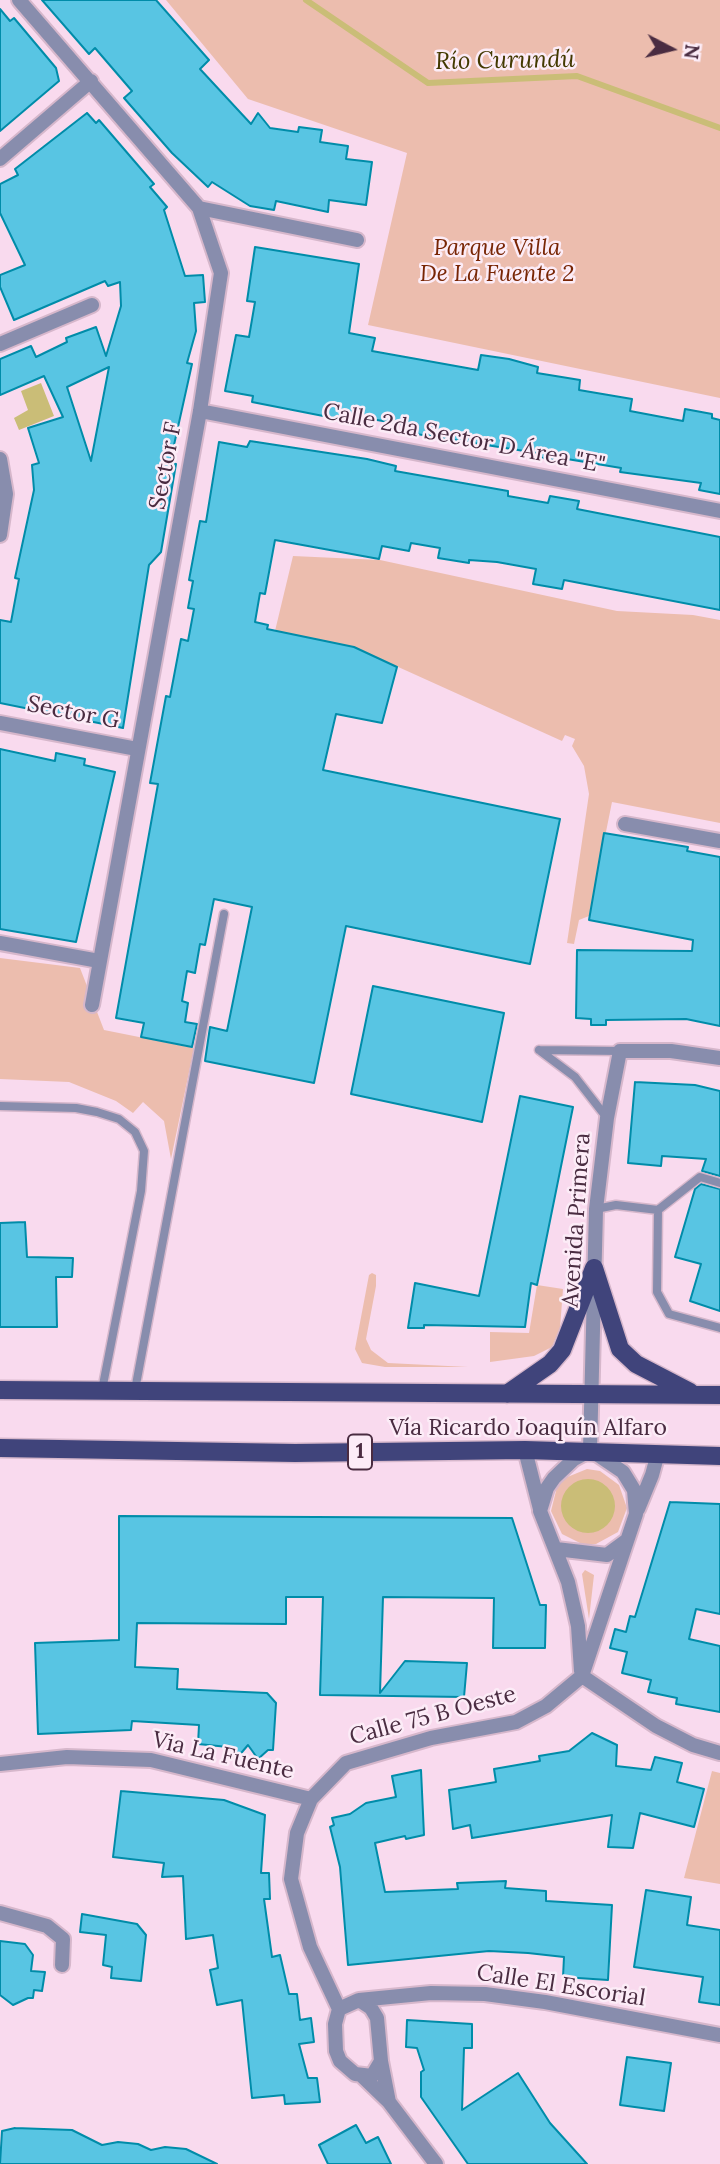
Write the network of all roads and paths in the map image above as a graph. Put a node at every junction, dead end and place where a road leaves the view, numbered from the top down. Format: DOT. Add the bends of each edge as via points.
graph roads {
  1 [pos="19,0"];
  2 [pos="91,82"];
  3 [pos="0,159"];
  4 [pos="199,208"];
  5 [pos="357,240"];
  6 [pos="92,305"];
  7 [pos="0,344"];
  8 [pos="200,411"];
  9 [pos="0,459"];
  10 [pos="720,511"];
  11 [pos="0,535"];
  12 [pos="0,723"];
  13 [pos="137,749"];
  14 [pos="625,824"];
  15 [pos="720,841"];
  16 [pos="224,914"];
  17 [pos="0,943"];
  18 [pos="99,961"];
  19 [pos="92,1005"];
  20 [pos="620,1051"];
  21 [pos="720,1058"];
  22 [pos="0,1106"];
  23 [pos="607,1118"];
  24 [pos="720,1183"];
  25 [pos="596,1209"];
  26 [pos="658,1210"];
  27 [pos="594,1268"];
  28 [pos="720,1328"];
  29 [pos="0,1390"];
  30 [pos="102,1393"];
  31 [pos="135,1393"];
  32 [pos="591,1393"];
  33 [pos="507,1394"];
  34 [pos="693,1394"];
  35 [pos="720,1395"];
  36 [pos="0,1448"];
  37 [pos="525,1450"];
  38 [pos="590,1450"];
  39 [pos="658,1452"];
  40 [pos="720,1456"];
  41 [pos="540,1511"];
  42 [pos="636,1514"];
  43 [pos="631,1535"];
  44 [pos="556,1549"];
  45 [pos="582,1676"];
  46 [pos="720,1753"];
  47 [pos="0,1764"];
  48 [pos="311,1799"];
  49 [pos="0,1913"];
  50 [pos="62,1965"];
  51 [pos="393,1998"];
  52 [pos="359,2000"];
  53 [pos="339,2009"];
  54 [pos="377,2018"];
  55 [pos="720,2035"];
  56 [pos="381,2062"];
  57 [pos="362,2076"];
  58 [pos="389,2102"];
  59 [pos="436,2164"];
  1 -- 2 [label="street, Sector F"];
  2 -- 3 [label="street"];
  2 -- 4 [label="street, Sector F"];
  4 -- 5 [label="street"];
  4 -- 8 [label="street, Sector F" via="222,273"];
  6 -- 7 [label="street"];
  8 -- 10 [label="street, Calle 2da Sector D Área \"E\""];
  8 -- 13 [label="street, Sector F"];
  9 -- 11 [label="street" via="6,494"];
  12 -- 13 [label="street, Sector G"];
  13 -- 18 [label="street, Sector F"];
  14 -- 15 [label="street"];
  16 -- 31 [label="lane"];
  17 -- 18 [label="street"];
  18 -- 19 [label="street, Sector F"];
  20 -- 21 [label="street" via="671,1051"];
  20 -- 23 [label="street, Avenida Primera"];
  20 -- 23 [label="lane" via="539,1050 575,1077"];
  22 -- 30 [label="lane" via="97,1112 119,1119 135,1132 144,1151 141,1191"];
  23 -- 25 [label="street, Avenida Primera"];
  24 -- 26 [label="lane" via="700,1177"];
  25 -- 26 [label="lane" via="616,1205"];
  25 -- 27 [label="street, Avenida Primera"];
  26 -- 28 [label="lane" via="657,1292 669,1314"];
  27 -- 32 [label="street, Avenida Primera"];
  27 -- 33 [label="main road" via="562,1350"];
  27 -- 34 [label="main road" via="624,1354"];
  29 -- 30 [label="main road, Vía Ricardo Joaquín Alfaro"];
  30 -- 31 [label="main road, Vía Ricardo Joaquín Alfaro"];
  31 -- 33 [label="main road, Vía Ricardo Joaquín Alfaro"];
  32 -- 33 [label="main road, Vía Ricardo Joaquín Alfaro"];
  32 -- 34 [label="main road, Vía Ricardo Joaquín Alfaro"];
  32 -- 38 [label="street, Avenida Primera"];
  34 -- 35 [label="main road, Vía Ricardo Joaquín Alfaro"];
  36 -- 37 [label="main road, Vía Ricardo Joaquín Alfaro / 1" via="295,1453"];
  37 -- 38 [label="main road, Vía Ricardo Joaquín Alfaro / 1"];
  37 -- 41 [label="street"];
  38 -- 39 [label="main road, Vía Ricardo Joaquín Alfaro / 1"];
  38 -- 41 [label="street" via="554,1478"];
  38 -- 42 [label="street" via="623,1472 634,1490"];
  39 -- 40 [label="main road, Vía Ricardo Joaquín Alfaro / 1"];
  39 -- 42 [label="street"];
  41 -- 44 [label="street"];
  42 -- 43 [label="street"];
  43 -- 44 [label="street" via="607,1555"];
  43 -- 45 [label="street"];
  44 -- 45 [label="street" via="578,1626"];
  45 -- 46 [label="street" via="656,1727"];
  45 -- 48 [label="street, Calle 75 B Oeste" via="546,1706 516,1722 431,1738 346,1763"];
  47 -- 48 [label="street, Via La Fuente" via="67,1757 151,1760"];
  48 -- 53 [label="street, Calle 75 B Oeste" via="297,1833 291,1879 310,1947"];
  49 -- 50 [label="street" via="47,1926 62,1939"];
  51 -- 52 [label="street, Calle El Escorial"];
  51 -- 54 [label="street"];
  51 -- 55 [label="street, Calle El Escorial" via="485,1994"];
  52 -- 53 [label="street"];
  52 -- 54 [label="street" via="372,2008"];
  53 -- 57 [label="street" via="336,2051 347,2068"];
  54 -- 56 [label="street"];
  56 -- 57 [label="street" via="372,2076"];
  56 -- 58 [label="street"];
  57 -- 58 [label="street"];
  58 -- 59 [label="street"];
}
